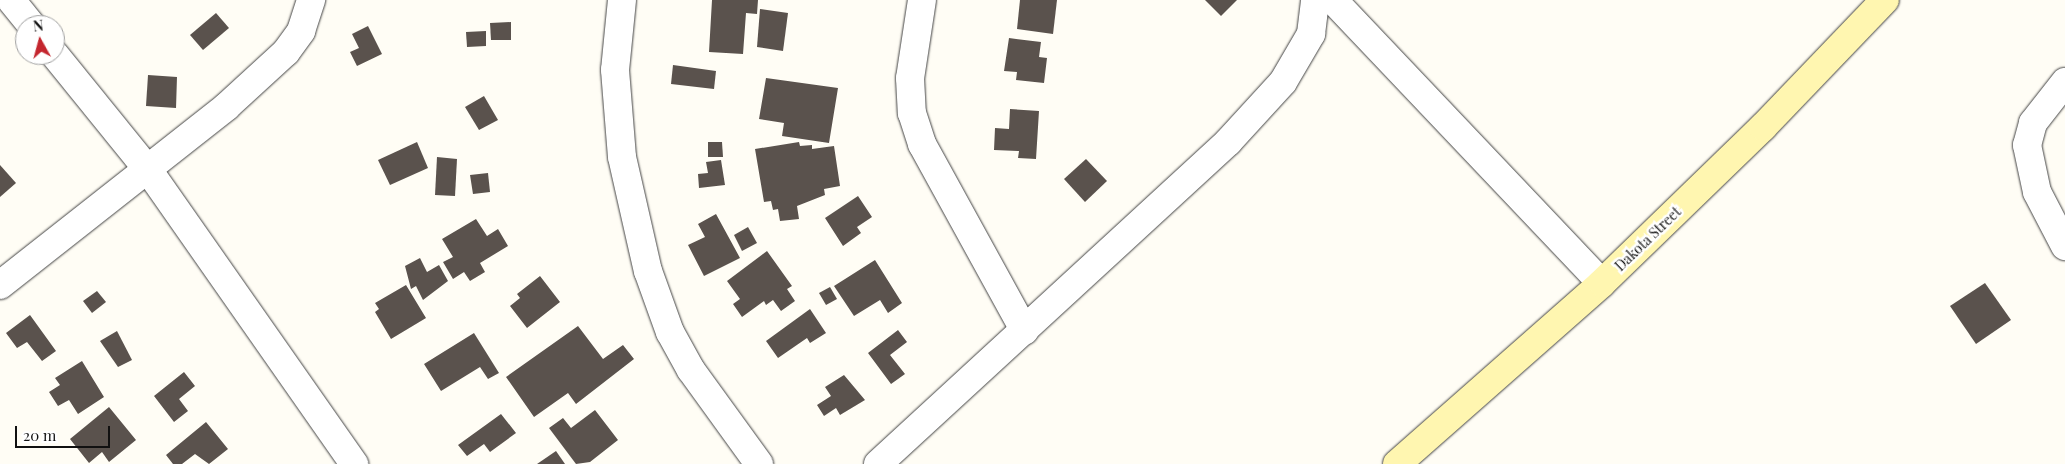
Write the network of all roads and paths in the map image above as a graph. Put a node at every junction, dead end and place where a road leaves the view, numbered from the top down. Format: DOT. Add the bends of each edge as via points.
graph roads {
  1 [pos="11,0"];
  2 [pos="311,0"];
  3 [pos="622,0"];
  4 [pos="922,0"];
  5 [pos="1316,0"];
  6 [pos="1333,0"];
  7 [pos="1885,0"];
  8 [pos="23,15"];
  9 [pos="63,65"];
  10 [pos="2065,82"];
  11 [pos="149,171"];
  12 [pos="2065,246"];
  13 [pos="1602,282"];
  14 [pos="0,285"];
  15 [pos="1025,331"];
  16 [pos="354,464"];
  17 [pos="759,464"];
  18 [pos="878,464"];
  19 [pos="1397,464"];
  1 -- 8 [label="street"];
  2 -- 11 [label="street" via="301,31 286,52"];
  3 -- 17 [label="street" via="615,70 622,157 648,271 670,332 691,370"];
  4 -- 15 [label="street" via="910,78 912,113 922,144"];
  5 -- 15 [label="street" via="1310,34 1283,82 1228,142"];
  6 -- 13 [label="street"];
  7 -- 13 [label="street, Dakota Street" via="1763,127"];
  9 -- 11 [label="street"];
  10 -- 12 [label="street" via="2033,123 2027,145 2037,192"];
  11 -- 14 [label="street"];
  11 -- 16 [label="street"];
  13 -- 19 [label="street, Dakota Street"];
  15 -- 18 [label="street"];
}
